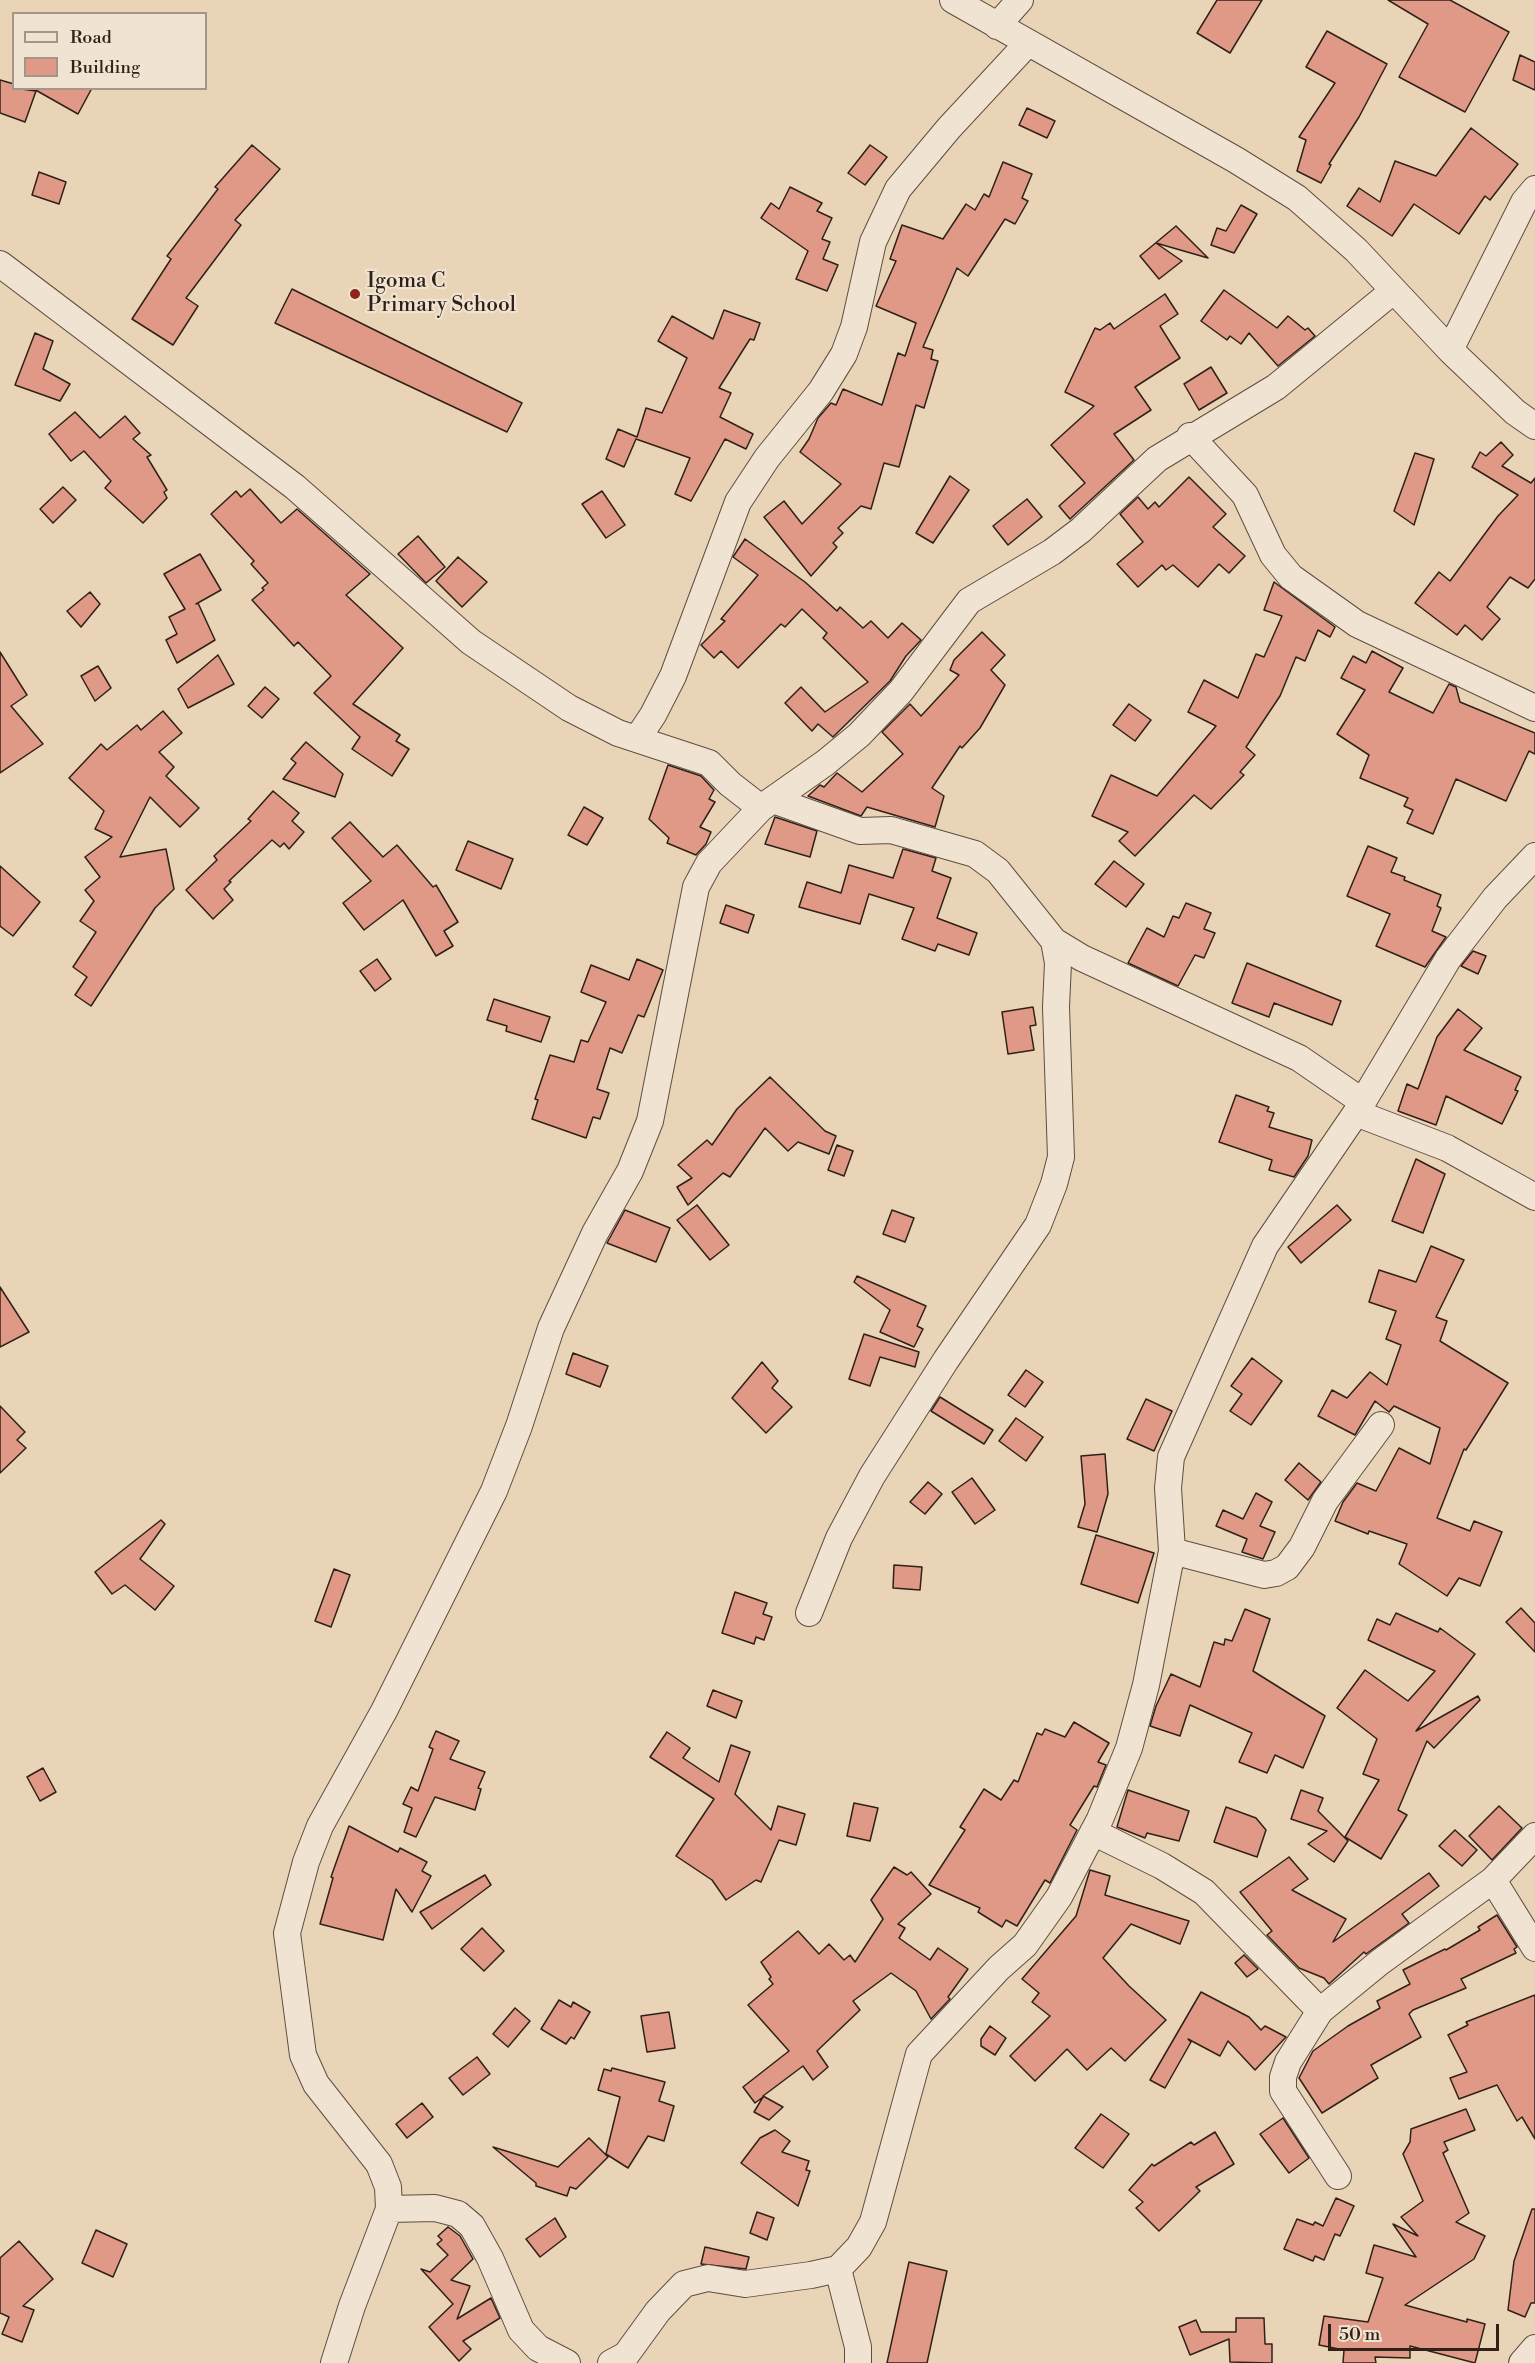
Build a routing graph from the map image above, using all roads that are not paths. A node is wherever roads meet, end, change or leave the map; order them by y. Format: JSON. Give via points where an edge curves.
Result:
{"nodes":[{"id":1,"x":953,"y":0,"type":"edge"},
{"id":2,"x":1020,"y":0,"type":"edge"},
{"id":3,"x":997,"y":26,"type":"junction"},
{"id":4,"x":1027,"y":44,"type":"junction"},
{"id":5,"x":1535,"y":189,"type":"edge"},
{"id":6,"x":0,"y":264,"type":"edge"},
{"id":7,"x":1394,"y":291,"type":"junction"},
{"id":8,"x":1450,"y":350,"type":"junction"},
{"id":9,"x":1535,"y":426,"type":"edge"},
{"id":10,"x":1190,"y":436,"type":"junction"},
{"id":11,"x":1535,"y":708,"type":"edge"},
{"id":12,"x":637,"y":739,"type":"junction"},
{"id":13,"x":767,"y":804,"type":"junction"},
{"id":14,"x":1535,"y":856,"type":"edge"},
{"id":15,"x":1054,"y":941,"type":"junction"},
{"id":16,"x":1359,"y":1108,"type":"junction"},
{"id":17,"x":1535,"y":1197,"type":"edge"},
{"id":18,"x":1381,"y":1425,"type":"dead end"},
{"id":19,"x":1172,"y":1551,"type":"junction"},
{"id":20,"x":809,"y":1613,"type":"dead end"},
{"id":21,"x":1093,"y":1832,"type":"junction"},
{"id":22,"x":1535,"y":1836,"type":"edge"},
{"id":23,"x":1493,"y":1880,"type":"junction"},
{"id":24,"x":1535,"y":1948,"type":"edge"},
{"id":25,"x":1320,"y":2011,"type":"junction"},
{"id":26,"x":1338,"y":2176,"type":"dead end"},
{"id":27,"x":390,"y":2209,"type":"junction"},
{"id":28,"x":838,"y":2269,"type":"junction"},
{"id":29,"x":1535,"y":2348,"type":"edge"},
{"id":30,"x":334,"y":2363,"type":"edge"},
{"id":31,"x":567,"y":2363,"type":"edge"},
{"id":32,"x":611,"y":2363,"type":"edge"},
{"id":33,"x":858,"y":2363,"type":"edge"},
{"id":34,"x":1522,"y":2363,"type":"edge"}],
"edges":[{"from":1,"to":3,"type":"street"},
{"from":2,"to":3,"type":"street"},
{"from":3,"to":4,"type":"street"},
{"from":4,"to":7,"type":"street","via":[[1297,198],[1356,250]]},
{"from":4,"to":12,"type":"street","via":[[898,189],[873,242],[844,354],[738,502],[673,676]]},
{"from":5,"to":8,"type":"street","via":[[1524,202]]},
{"from":6,"to":12,"type":"street","via":[[295,487],[471,642],[569,708]]},
{"from":7,"to":8,"type":"street"},
{"from":7,"to":10,"type":"street","via":[[1276,387],[1240,411]]},
{"from":8,"to":9,"type":"street"},
{"from":10,"to":11,"type":"street","via":[[1245,495],[1273,555],[1291,577],[1357,624]]},
{"from":10,"to":13,"type":"street","via":[[1157,459],[1052,552],[969,601],[901,691],[859,735]]},
{"from":12,"to":13,"type":"street","via":[[709,763],[730,784]]},
{"from":13,"to":15,"type":"street","via":[[860,831],[891,830],[975,854],[998,871]]},
{"from":13,"to":27,"type":"street","via":[[709,863],[696,887],[650,1121],[630,1171],[595,1233],[551,1328],[494,1491],[384,1711],[320,1826],[289,1923],[287,1933],[303,2055],[316,2084],[379,2164],[388,2187]]},
{"from":14,"to":16,"type":"street","via":[[1495,898],[1448,959]]},
{"from":15,"to":16,"type":"street","via":[[1082,958],[1299,1058]]},
{"from":15,"to":20,"type":"street","via":[[1058,963],[1061,1157],[1054,1184],[1038,1225],[872,1476],[840,1538]]},
{"from":16,"to":17,"type":"street","via":[[1447,1148]]},
{"from":16,"to":19,"type":"street","via":[[1265,1246],[1186,1419],[1171,1456],[1168,1488]]},
{"from":18,"to":19,"type":"street","via":[[1325,1501],[1302,1547],[1287,1567],[1264,1575]]},
{"from":19,"to":21,"type":"street","via":[[1146,1685],[1129,1748]]},
{"from":21,"to":25,"type":"street","via":[[1204,1892]]},
{"from":21,"to":28,"type":"street","via":[[1059,1897],[1025,1945],[919,2054],[873,2222],[859,2247]]},
{"from":22,"to":23,"type":"street"},
{"from":23,"to":24,"type":"street"},
{"from":23,"to":25,"type":"street"},
{"from":25,"to":26,"type":"street","via":[[1288,2062],[1283,2091]]},
{"from":27,"to":30,"type":"street"},
{"from":27,"to":31,"type":"street","via":[[435,2208],[458,2214],[472,2226],[521,2330],[538,2348]]},
{"from":28,"to":32,"type":"street","via":[[756,2283],[708,2278],[684,2284],[658,2311],[626,2355]]},
{"from":28,"to":33,"type":"street","via":[[858,2347]]},
{"from":29,"to":34,"type":"street"}]}
